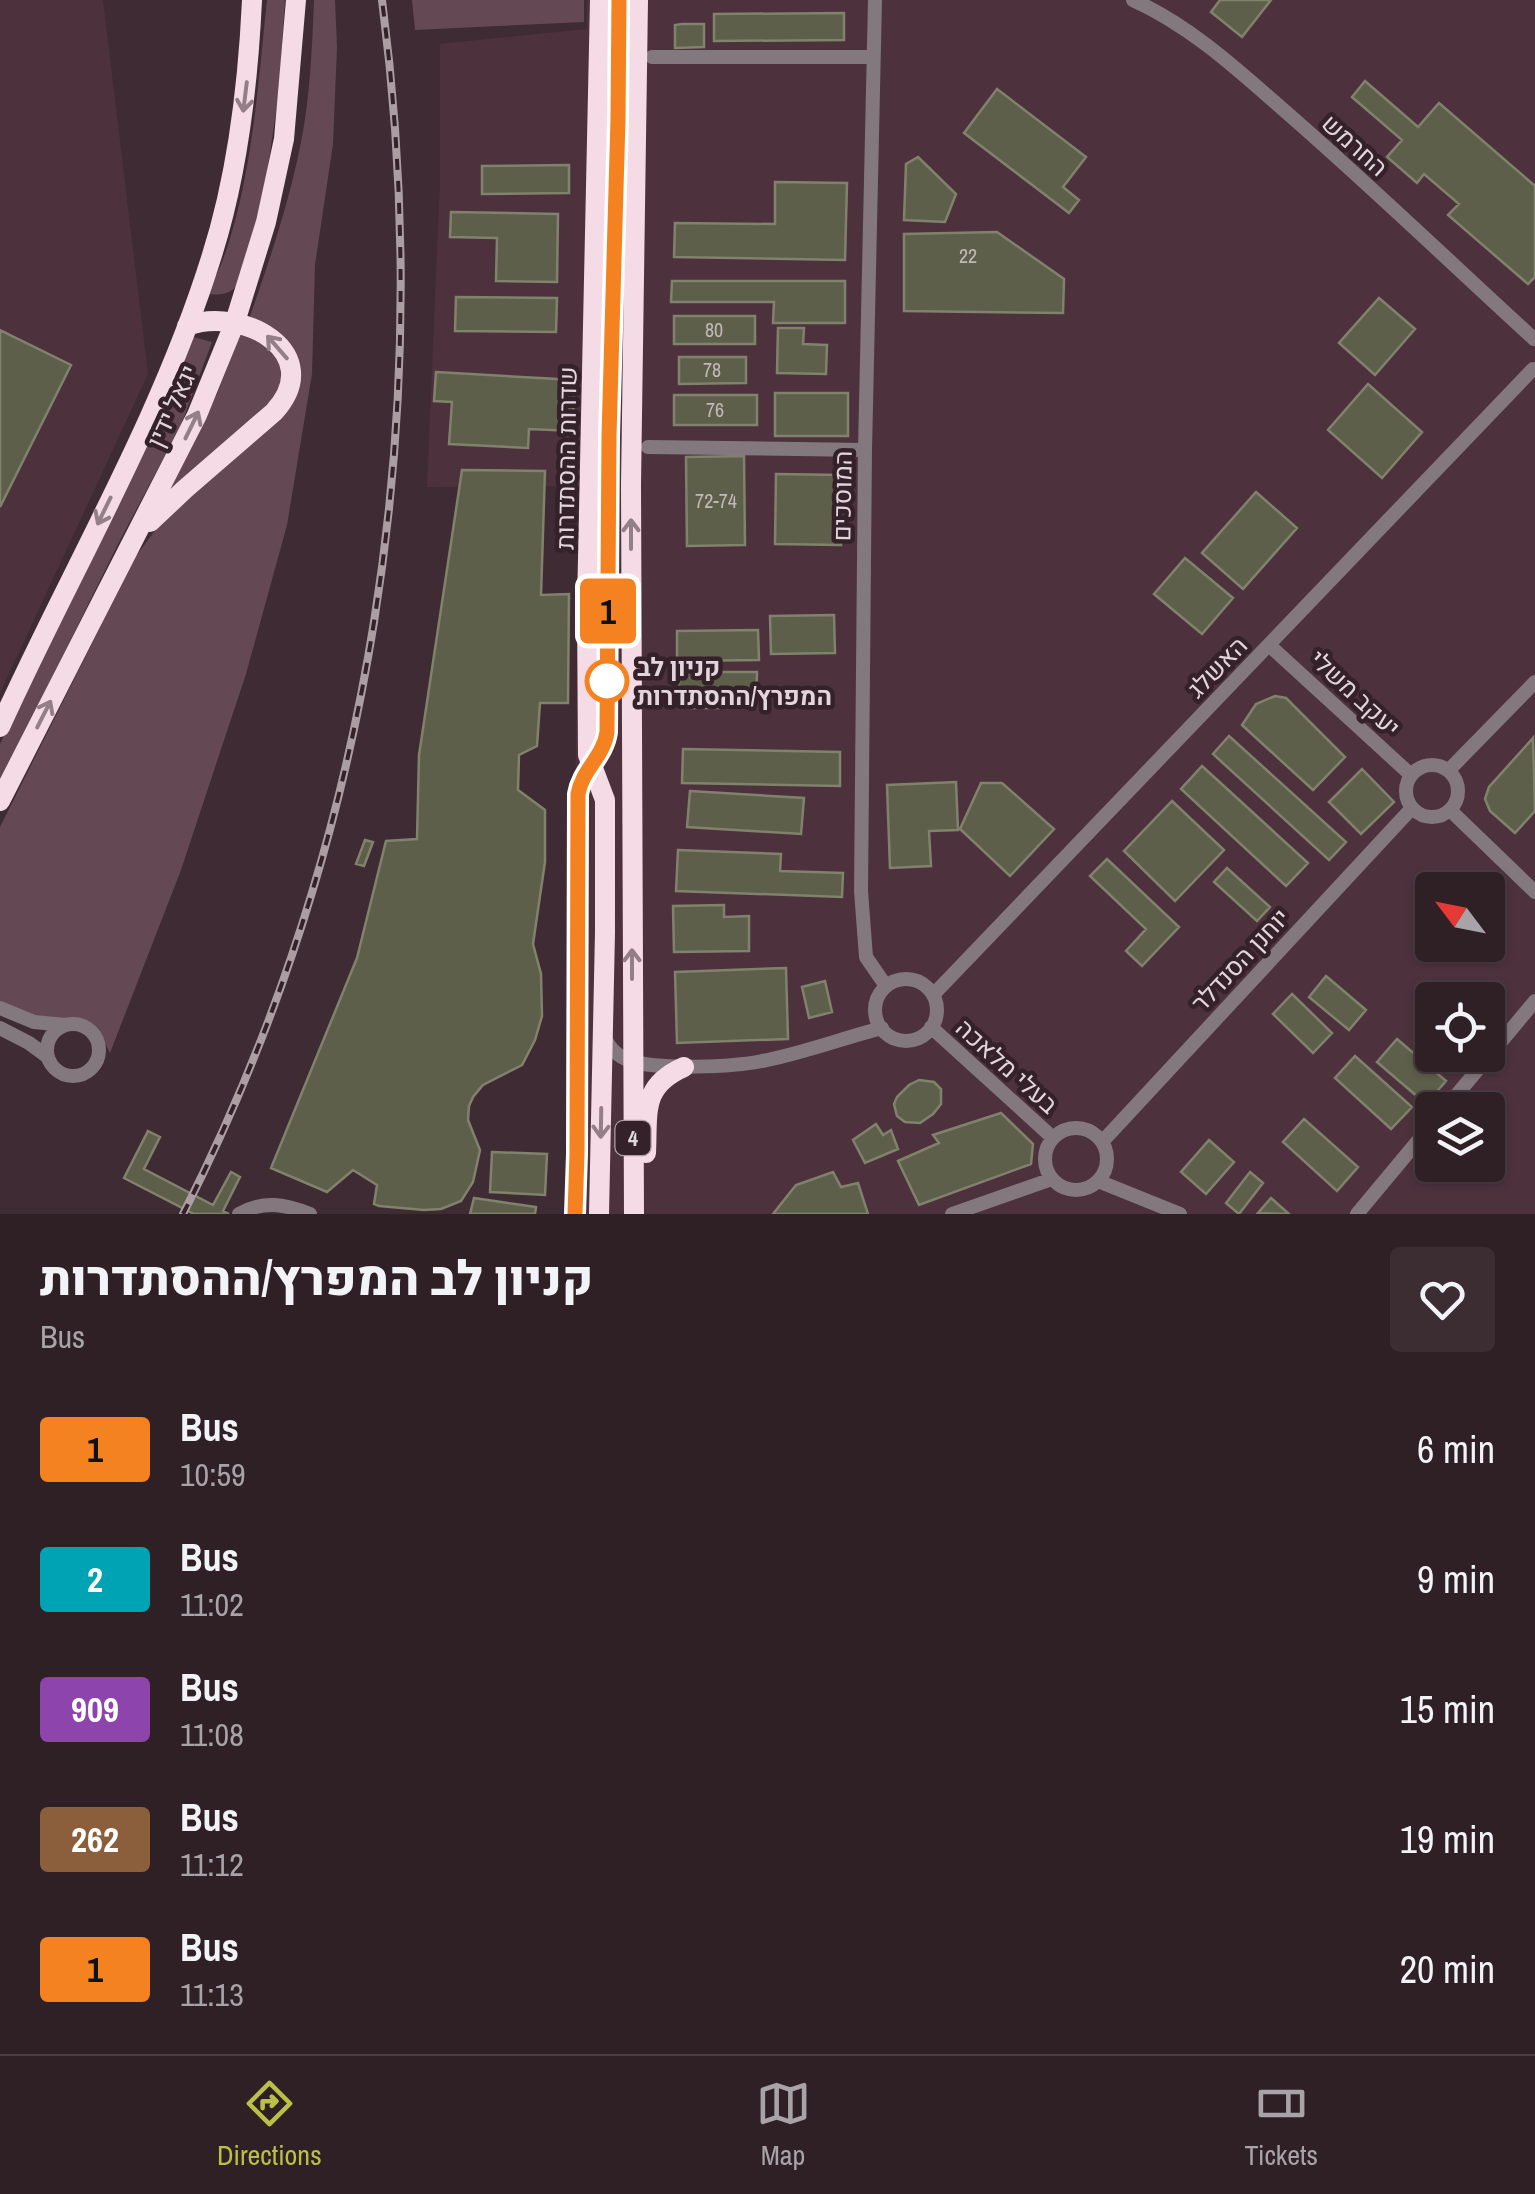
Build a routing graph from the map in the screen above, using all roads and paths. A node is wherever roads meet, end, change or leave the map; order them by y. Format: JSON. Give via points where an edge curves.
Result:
{"nodes":[{"id":1,"x":252,"y":0,"type":"edge"},
{"id":2,"x":296,"y":0,"type":"edge"},
{"id":3,"x":600,"y":0,"type":"edge"},
{"id":4,"x":638,"y":0,"type":"edge"},
{"id":5,"x":875,"y":0,"type":"edge"},
{"id":6,"x":1133,"y":0,"type":"edge"},
{"id":7,"x":652,"y":57,"type":"dead end"},
{"id":8,"x":872,"y":57,"type":"junction"},
{"id":9,"x":235,"y":322,"type":"junction"},
{"id":10,"x":187,"y":326,"type":"junction"},
{"id":11,"x":1532,"y":354,"type":"edge"},
{"id":12,"x":648,"y":447,"type":"dead end"},
{"id":13,"x":865,"y":450,"type":"junction"},
{"id":14,"x":130,"y":547,"type":"junction"},
{"id":15,"x":1269,"y":645,"type":"junction"},
{"id":16,"x":1535,"y":682,"type":"edge"},
{"id":17,"x":0,"y":727,"type":"edge"},
{"id":18,"x":1448,"y":770,"type":"junction"},
{"id":19,"x":1411,"y":775,"type":"junction"},
{"id":20,"x":0,"y":802,"type":"edge"},
{"id":21,"x":1412,"y":808,"type":"junction"},
{"id":22,"x":1450,"y":810,"type":"junction"},
{"id":23,"x":1535,"y":892,"type":"edge"},
{"id":24,"x":886,"y":986,"type":"junction"},
{"id":25,"x":934,"y":995,"type":"junction"},
{"id":26,"x":1535,"y":1001,"type":"edge"},
{"id":27,"x":0,"y":1008,"type":"edge"},
{"id":28,"x":67,"y":1024,"type":"junction"},
{"id":29,"x":932,"y":1027,"type":"junction"},
{"id":30,"x":0,"y":1028,"type":"edge"},
{"id":31,"x":882,"y":1028,"type":"junction"},
{"id":32,"x":603,"y":1032,"type":"junction"},
{"id":33,"x":48,"y":1057,"type":"junction"},
{"id":34,"x":632,"y":1062,"type":"junction"},
{"id":35,"x":684,"y":1067,"type":"junction"},
{"id":36,"x":1459,"y":1092,"type":"edge"},
{"id":37,"x":1053,"y":1138,"type":"junction"},
{"id":38,"x":1102,"y":1142,"type":"junction"},
{"id":39,"x":1415,"y":1144,"type":"edge"},
{"id":40,"x":1052,"y":1180,"type":"junction"},
{"id":41,"x":1098,"y":1181,"type":"junction"},
{"id":42,"x":240,"y":1214,"type":"edge"},
{"id":43,"x":310,"y":1214,"type":"edge"},
{"id":44,"x":599,"y":1214,"type":"edge"},
{"id":45,"x":635,"y":1214,"type":"edge"},
{"id":46,"x":952,"y":1214,"type":"edge"},
{"id":47,"x":1180,"y":1214,"type":"edge"},
{"id":48,"x":1357,"y":1214,"type":"edge"}],
"edges":[{"from":1,"to":10,"type":"highway","name":"יגאל ידין","one_way":true,"via":[[234,166]]},
{"from":2,"to":9,"type":"highway","name":"יגאל ידין","via":[[277,175]]},
{"from":3,"to":32,"type":"highway","name":"שדרות ההסתדרות","number":"4","via":[[587,625],[588,755],[605,800]]},
{"from":34,"to":4,"type":"highway","number":"4","one_way":true,"via":[[630,485]]},
{"from":5,"to":8,"type":"street","name":"המוסכים"},
{"from":6,"to":11,"type":"street","name":"החרמש","via":[[1217,52],[1308,131]]},
{"from":7,"to":8,"type":"street"},
{"from":8,"to":13,"type":"street","name":"המוסכים"},
{"from":9,"to":10,"type":"highway"},
{"from":14,"to":9,"type":"highway","name":"יגאל ידין","one_way":true},
{"from":14,"to":9,"type":"highway","one_way":true,"via":[[287,393],[290,370],[282,350],[259,330]]},
{"from":10,"to":17,"type":"highway","name":"יגאל ידין","one_way":true},
{"from":11,"to":15,"type":"street","name":"האשלג"},
{"from":12,"to":13,"type":"street"},
{"from":13,"to":24,"type":"street","name":"המוסכים","via":[[861,891],[866,958]]},
{"from":20,"to":14,"type":"highway","name":"יגאל ידין","one_way":true},
{"from":15,"to":19,"type":"street","name":"יעקב משלי"},
{"from":15,"to":25,"type":"street","name":"האשלג"},
{"from":16,"to":18,"type":"street"},
{"from":18,"to":19,"type":"street","via":[[1432,764]]},
{"from":18,"to":22,"type":"street","via":[[1458,793]]},
{"from":19,"to":21,"type":"street","via":[[1406,788]]},
{"from":21,"to":22,"type":"street","via":[[1430,817]]},
{"from":21,"to":38,"type":"street","name":"יוחנן הסנדלר"},
{"from":22,"to":23,"type":"street"},
{"from":24,"to":25,"type":"street","via":[[912,979]]},
{"from":24,"to":31,"type":"street","via":[[876,1011]]},
{"from":25,"to":29,"type":"street"},
{"from":26,"to":36,"type":"street"},
{"from":27,"to":28,"type":"street","via":[[34,1022]]},
{"from":28,"to":33,"type":"street","via":[[52,1035]]},
{"from":28,"to":33,"type":"street","via":[[94,1034],[100,1049],[95,1064],[82,1075],[66,1076]]},
{"from":29,"to":31,"type":"street","via":[[906,1040]]},
{"from":29,"to":37,"type":"street","name":"בעלי מלאכה"},
{"from":30,"to":33,"type":"street"},
{"from":31,"to":35,"type":"street","via":[[762,1062]]},
{"from":32,"to":34,"type":"street","via":[[612,1049]]},
{"from":32,"to":44,"type":"highway","name":"שדרות ההסתדרות","number":"4","one_way":true},
{"from":34,"to":35,"type":"street"},
{"from":34,"to":45,"type":"highway","number":"4"},
{"from":35,"to":45,"type":"highway","via":[[661,1080],[648,1100]]},
{"from":37,"to":38,"type":"street","via":[[1078,1128]]},
{"from":37,"to":40,"type":"street","via":[[1045,1154]]},
{"from":38,"to":41,"type":"street","via":[[1107,1162]]},
{"from":39,"to":48,"type":"street"},
{"from":40,"to":41,"type":"street","via":[[1080,1190]]},
{"from":40,"to":46,"type":"street"},
{"from":41,"to":47,"type":"street"},
{"from":42,"to":43,"type":"street","via":[[267,1204]]}]}
